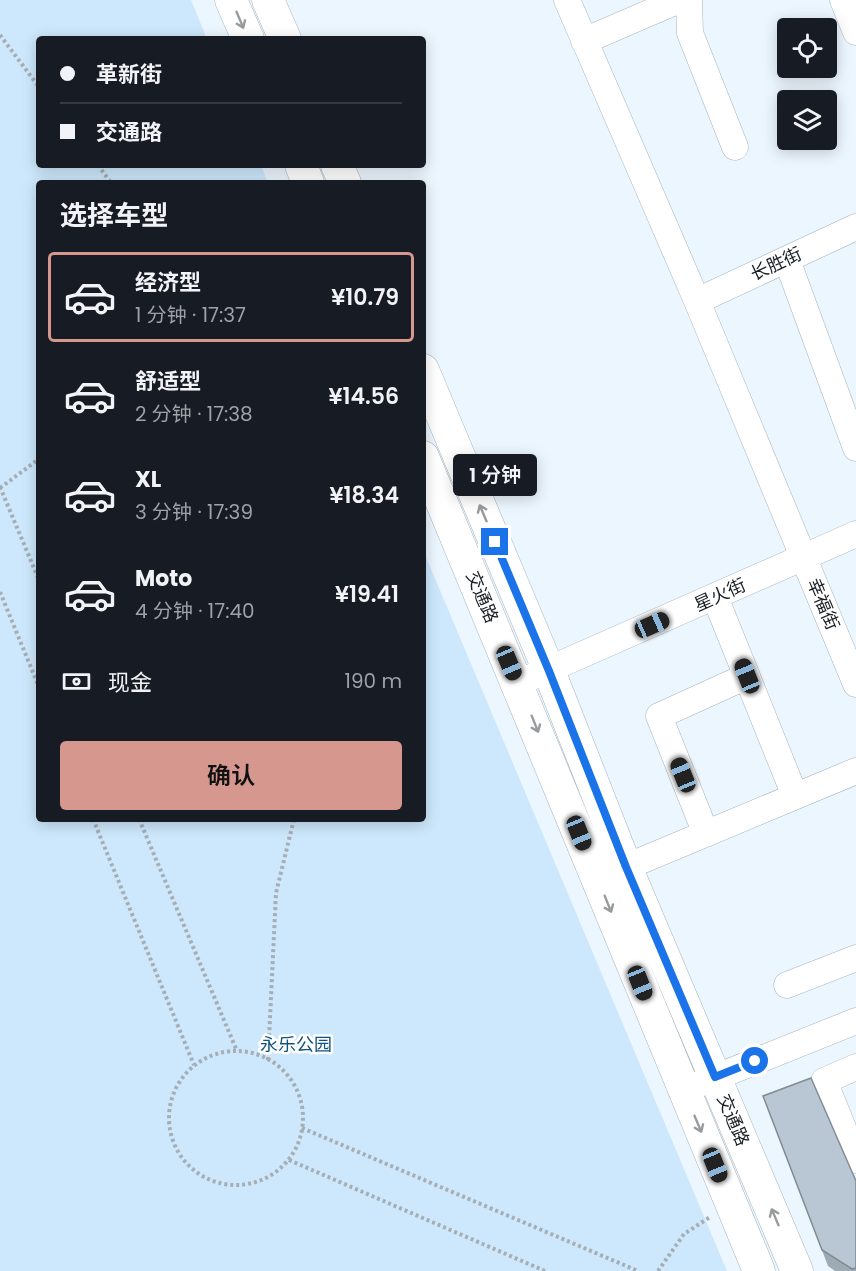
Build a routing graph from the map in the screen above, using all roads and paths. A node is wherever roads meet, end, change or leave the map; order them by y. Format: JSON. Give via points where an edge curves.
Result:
{"nodes":[{"id":1,"x":231,"y":0,"type":"edge"},
{"id":2,"x":268,"y":0,"type":"edge"},
{"id":3,"x":567,"y":0,"type":"edge"},
{"id":4,"x":679,"y":0,"type":"edge"},
{"id":5,"x":688,"y":0,"type":"edge"},
{"id":6,"x":843,"y":0,"type":"edge"},
{"id":7,"x":856,"y":32,"type":"edge"},
{"id":8,"x":0,"y":35,"type":"edge"},
{"id":9,"x":247,"y":36,"type":"edge"},
{"id":10,"x":284,"y":36,"type":"edge"},
{"id":11,"x":584,"y":41,"type":"junction"},
{"id":12,"x":36,"y":83,"type":"edge"},
{"id":13,"x":735,"y":147,"type":"dead end"},
{"id":14,"x":856,"y":227,"type":"edge"},
{"id":15,"x":787,"y":260,"type":"junction"},
{"id":16,"x":697,"y":301,"type":"junction"},
{"id":17,"x":426,"y":377,"type":"edge"},
{"id":18,"x":856,"y":448,"type":"edge"},
{"id":19,"x":36,"y":461,"type":"edge"},
{"id":20,"x":426,"y":464,"type":"edge"},
{"id":21,"x":0,"y":488,"type":"edge"},
{"id":22,"x":856,"y":534,"type":"edge"},
{"id":23,"x":804,"y":558,"type":"junction"},
{"id":24,"x":36,"y":573,"type":"edge"},
{"id":25,"x":0,"y":592,"type":"edge"},
{"id":26,"x":715,"y":597,"type":"junction"},
{"id":27,"x":549,"y":671,"type":"junction"},
{"id":28,"x":747,"y":676,"type":"junction"},
{"id":29,"x":36,"y":680,"type":"edge"},
{"id":30,"x":518,"y":683,"type":"junction"},
{"id":31,"x":856,"y":684,"type":"edge"},
{"id":32,"x":856,"y":771,"type":"edge"},
{"id":33,"x":795,"y":796,"type":"junction"},
{"id":34,"x":94,"y":822,"type":"edge"},
{"id":35,"x":140,"y":822,"type":"edge"},
{"id":36,"x":293,"y":822,"type":"edge"},
{"id":37,"x":706,"y":834,"type":"junction"},
{"id":38,"x":626,"y":867,"type":"junction"},
{"id":39,"x":856,"y":958,"type":"edge"},
{"id":40,"x":788,"y":985,"type":"dead end"},
{"id":41,"x":856,"y":1022,"type":"edge"},
{"id":42,"x":237,"y":1051,"type":"junction"},
{"id":43,"x":268,"y":1060,"type":"junction"},
{"id":44,"x":194,"y":1065,"type":"junction"},
{"id":45,"x":856,"y":1067,"type":"edge"},
{"id":46,"x":715,"y":1077,"type":"junction"},
{"id":47,"x":684,"y":1090,"type":"junction"},
{"id":48,"x":302,"y":1128,"type":"junction"},
{"id":49,"x":289,"y":1160,"type":"junction"},
{"id":50,"x":856,"y":1160,"type":"edge"},
{"id":51,"x":731,"y":1203,"type":"junction"},
{"id":52,"x":545,"y":1271,"type":"edge"},
{"id":53,"x":638,"y":1271,"type":"edge"},
{"id":54,"x":658,"y":1271,"type":"edge"},
{"id":55,"x":759,"y":1271,"type":"edge"},
{"id":56,"x":797,"y":1271,"type":"edge"}],
"edges":[{"from":1,"to":9,"type":"main road","one_way":true},
{"from":2,"to":10,"type":"main road"},
{"from":3,"to":11,"type":"street","name":"幸福街"},
{"from":4,"to":11,"type":"street"},
{"from":5,"to":13,"type":"street","via":[[690,33]]},
{"from":6,"to":7,"type":"street"},
{"from":8,"to":12,"type":"path"},
{"from":11,"to":16,"type":"street","name":"幸福街"},
{"from":14,"to":15,"type":"street","name":"长胜街"},
{"from":15,"to":16,"type":"street","name":"长胜街"},
{"from":15,"to":18,"type":"street"},
{"from":16,"to":23,"type":"street","name":"幸福街"},
{"from":27,"to":17,"type":"main road","name":"交通路","one_way":true},
{"from":19,"to":21,"type":"path"},
{"from":20,"to":30,"type":"main road","name":"交通路"},
{"from":21,"to":24,"type":"path"},
{"from":22,"to":23,"type":"street","name":"星火街"},
{"from":23,"to":26,"type":"street","name":"星火街"},
{"from":23,"to":31,"type":"street","name":"幸福街"},
{"from":25,"to":29,"type":"path"},
{"from":26,"to":27,"type":"street","name":"星火街"},
{"from":26,"to":28,"type":"street"},
{"from":27,"to":30,"type":"street","name":"星火街"},
{"from":27,"to":38,"type":"main road","name":"交通路"},
{"from":28,"to":33,"type":"street"},
{"from":28,"to":37,"type":"street","via":[[659,716]]},
{"from":30,"to":47,"type":"main road","name":"交通路","one_way":true},
{"from":32,"to":33,"type":"street"},
{"from":33,"to":37,"type":"street"},
{"from":34,"to":44,"type":"path"},
{"from":35,"to":42,"type":"path"},
{"from":36,"to":43,"type":"path","via":[[276,892]]},
{"from":37,"to":38,"type":"street"},
{"from":38,"to":46,"type":"main road","name":"交通路"},
{"from":39,"to":40,"type":"street"},
{"from":41,"to":46,"type":"street"},
{"from":42,"to":43,"type":"path"},
{"from":42,"to":44,"type":"path","via":[[214,1054]]},
{"from":43,"to":48,"type":"path","via":[[293,1084],[302,1106]]},
{"from":44,"to":49,"type":"path","via":[[179,1082],[170,1103],[169,1126],[175,1148],[188,1166],[207,1179],[228,1186],[251,1184],[272,1175]]},
{"from":45,"to":50,"type":"street","via":[[824,1081]]},
{"from":46,"to":47,"type":"street"},
{"from":56,"to":46,"type":"main road","name":"交通路","one_way":true},
{"from":47,"to":51,"type":"main road","name":"交通路","one_way":true},
{"from":48,"to":49,"type":"path"},
{"from":48,"to":53,"type":"path"},
{"from":49,"to":52,"type":"path"},
{"from":51,"to":54,"type":"path","via":[[684,1234]]},
{"from":51,"to":55,"type":"main road","name":"交通路"}]}
